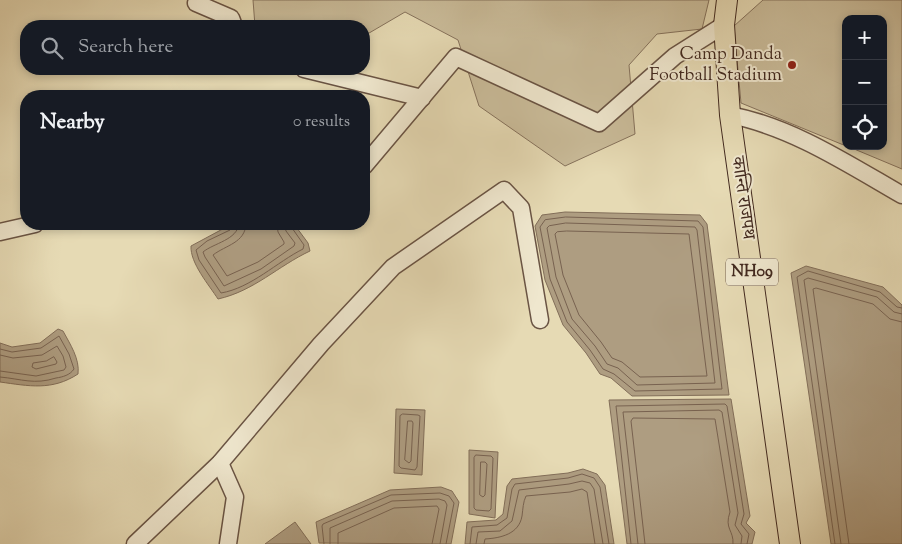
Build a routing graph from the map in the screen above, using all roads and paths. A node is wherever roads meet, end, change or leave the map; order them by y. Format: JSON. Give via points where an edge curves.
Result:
{"nodes":[{"id":1,"x":727,"y":0,"type":"edge"},
{"id":2,"x":196,"y":1,"type":"edge"},
{"id":3,"x":232,"y":20,"type":"edge"},
{"id":4,"x":724,"y":25,"type":"junction"},
{"id":5,"x":328,"y":75,"type":"edge"},
{"id":6,"x":422,"y":98,"type":"junction"},
{"id":7,"x":730,"y":115,"type":"junction"},
{"id":8,"x":370,"y":159,"type":"edge"},
{"id":9,"x":902,"y":195,"type":"edge"},
{"id":10,"x":20,"y":227,"type":"edge"},
{"id":11,"x":0,"y":232,"type":"edge"},
{"id":12,"x":540,"y":320,"type":"dead end"},
{"id":13,"x":220,"y":462,"type":"junction"},
{"id":14,"x":135,"y":544,"type":"edge"},
{"id":15,"x":228,"y":544,"type":"edge"},
{"id":16,"x":790,"y":544,"type":"edge"}],
"edges":[{"from":1,"to":4,"type":"main road","name":"कान्ति राजपथ","number":"NH09"},
{"from":2,"to":3,"type":"street"},
{"from":4,"to":6,"type":"street","via":[[675,56],[599,122],[456,56]]},
{"from":4,"to":7,"type":"main road","name":"कान्ति राजपथ","number":"NH09"},
{"from":5,"to":6,"type":"street"},
{"from":6,"to":8,"type":"street"},
{"from":7,"to":9,"type":"street","via":[[763,122],[824,151]]},
{"from":7,"to":16,"type":"main road","name":"कान्ति राजपथ","number":"NH09"},
{"from":10,"to":11,"type":"street"},
{"from":12,"to":13,"type":"street","via":[[521,208],[504,190],[393,267],[321,344]]},
{"from":13,"to":14,"type":"street"},
{"from":13,"to":15,"type":"street","via":[[235,497]]}]}
